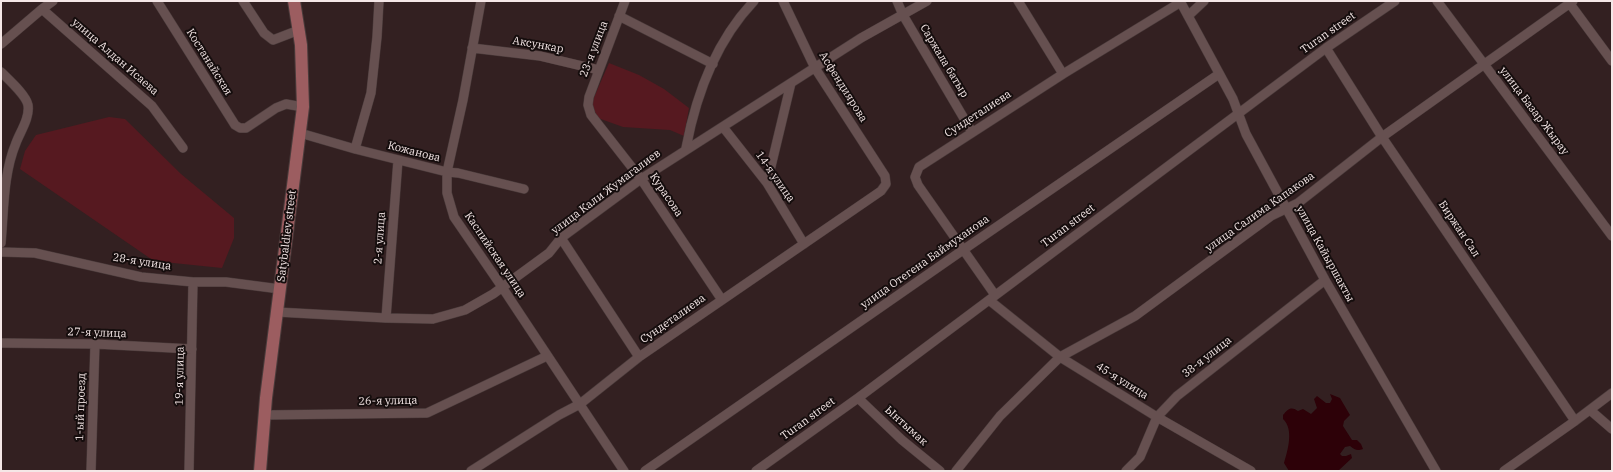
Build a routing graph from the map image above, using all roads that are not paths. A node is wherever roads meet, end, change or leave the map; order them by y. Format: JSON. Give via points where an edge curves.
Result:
{"nodes":[{"id":1,"x":53,"y":1,"type":"edge"},
{"id":2,"x":157,"y":1,"type":"edge"},
{"id":3,"x":243,"y":1,"type":"edge"},
{"id":4,"x":294,"y":1,"type":"edge"},
{"id":5,"x":379,"y":1,"type":"edge"},
{"id":6,"x":481,"y":1,"type":"edge"},
{"id":7,"x":625,"y":1,"type":"edge"},
{"id":8,"x":754,"y":1,"type":"edge"},
{"id":9,"x":783,"y":1,"type":"edge"},
{"id":10,"x":897,"y":1,"type":"edge"},
{"id":11,"x":927,"y":1,"type":"edge"},
{"id":12,"x":1018,"y":1,"type":"edge"},
{"id":13,"x":1204,"y":1,"type":"edge"},
{"id":14,"x":1395,"y":1,"type":"edge"},
{"id":15,"x":1437,"y":1,"type":"edge"},
{"id":16,"x":1180,"y":2,"type":"edge"},
{"id":17,"x":1572,"y":2,"type":"edge"},
{"id":18,"x":42,"y":9,"type":"junction"},
{"id":19,"x":903,"y":15,"type":"junction"},
{"id":20,"x":619,"y":16,"type":"junction"},
{"id":21,"x":1188,"y":16,"type":"junction"},
{"id":22,"x":299,"y":30,"type":"junction"},
{"id":23,"x":1,"y":44,"type":"edge"},
{"id":24,"x":472,"y":48,"type":"junction"},
{"id":25,"x":1326,"y":48,"type":"junction"},
{"id":26,"x":1612,"y":61,"type":"edge"},
{"id":27,"x":713,"y":64,"type":"junction"},
{"id":28,"x":1484,"y":64,"type":"junction"},
{"id":29,"x":814,"y":68,"type":"junction"},
{"id":30,"x":599,"y":70,"type":"junction"},
{"id":31,"x":1,"y":72,"type":"edge"},
{"id":32,"x":1063,"y":74,"type":"junction"},
{"id":33,"x":1219,"y":74,"type":"junction"},
{"id":34,"x":791,"y":83,"type":"junction"},
{"id":35,"x":588,"y":105,"type":"joint"},
{"id":36,"x":303,"y":107,"type":"junction"},
{"id":37,"x":1238,"y":115,"type":"junction"},
{"id":38,"x":723,"y":127,"type":"junction"},
{"id":39,"x":300,"y":132,"type":"junction"},
{"id":40,"x":972,"y":132,"type":"junction"},
{"id":41,"x":1382,"y":137,"type":"junction"},
{"id":42,"x":183,"y":148,"type":"dead end"},
{"id":43,"x":686,"y":148,"type":"junction"},
{"id":44,"x":355,"y":149,"type":"junction"},
{"id":45,"x":398,"y":160,"type":"junction"},
{"id":46,"x":447,"y":172,"type":"junction"},
{"id":47,"x":4,"y":176,"type":"edge"},
{"id":48,"x":641,"y":179,"type":"junction"},
{"id":49,"x":767,"y":183,"type":"junction"},
{"id":50,"x":886,"y":184,"type":"joint"},
{"id":51,"x":524,"y":189,"type":"dead end"},
{"id":52,"x":1286,"y":208,"type":"junction"},
{"id":53,"x":1612,"y":236,"type":"edge"},
{"id":54,"x":561,"y":238,"type":"junction"},
{"id":55,"x":1,"y":243,"type":"edge"},
{"id":56,"x":804,"y":244,"type":"junction"},
{"id":57,"x":963,"y":250,"type":"junction"},
{"id":58,"x":1,"y":252,"type":"edge"},
{"id":59,"x":1325,"y":280,"type":"junction"},
{"id":60,"x":193,"y":282,"type":"junction"},
{"id":61,"x":502,"y":287,"type":"junction"},
{"id":62,"x":280,"y":289,"type":"junction"},
{"id":63,"x":992,"y":297,"type":"junction"},
{"id":64,"x":722,"y":300,"type":"junction"},
{"id":65,"x":277,"y":312,"type":"junction"},
{"id":66,"x":386,"y":318,"type":"junction"},
{"id":67,"x":1,"y":343,"type":"edge"},
{"id":68,"x":95,"y":344,"type":"junction"},
{"id":69,"x":192,"y":349,"type":"junction"},
{"id":70,"x":547,"y":356,"type":"junction"},
{"id":71,"x":639,"y":357,"type":"junction"},
{"id":72,"x":1060,"y":357,"type":"junction"},
{"id":73,"x":1612,"y":393,"type":"edge"},
{"id":74,"x":858,"y":398,"type":"junction"},
{"id":75,"x":580,"y":404,"type":"junction"},
{"id":76,"x":1590,"y":410,"type":"junction"},
{"id":77,"x":265,"y":415,"type":"junction"},
{"id":78,"x":1157,"y":417,"type":"junction"},
{"id":79,"x":1575,"y":421,"type":"junction"},
{"id":80,"x":1612,"y":429,"type":"edge"},
{"id":81,"x":91,"y":471,"type":"edge"},
{"id":82,"x":189,"y":471,"type":"edge"},
{"id":83,"x":260,"y":471,"type":"edge"},
{"id":84,"x":471,"y":471,"type":"edge"},
{"id":85,"x":624,"y":471,"type":"edge"},
{"id":86,"x":645,"y":471,"type":"edge"},
{"id":87,"x":756,"y":471,"type":"edge"},
{"id":88,"x":940,"y":471,"type":"edge"},
{"id":89,"x":956,"y":471,"type":"edge"},
{"id":90,"x":1126,"y":471,"type":"edge"},
{"id":91,"x":1251,"y":471,"type":"edge"},
{"id":92,"x":1436,"y":471,"type":"edge"},
{"id":93,"x":1504,"y":471,"type":"edge"}],
"edges":[{"from":1,"to":18,"type":"street"},
{"from":2,"to":36,"type":"street","name":"Костанайская","via":[[235,125],[246,128],[286,104]]},
{"from":3,"to":22,"type":"street","via":[[264,33],[274,40]]},
{"from":4,"to":22,"type":"main road","name":"Satybaldiev street"},
{"from":5,"to":44,"type":"street","via":[[371,94]]},
{"from":6,"to":24,"type":"street","name":"Каспийская улица"},
{"from":7,"to":20,"type":"street","name":"23-я улица"},
{"from":8,"to":27,"type":"street","via":[[742,13],[722,44]]},
{"from":9,"to":29,"type":"street","name":"Асфендиярова"},
{"from":10,"to":19,"type":"street","name":"Саржала батыр"},
{"from":11,"to":19,"type":"street","name":"улица Кали Жумагалиев"},
{"from":12,"to":32,"type":"street"},
{"from":13,"to":21,"type":"street"},
{"from":14,"to":25,"type":"street","name":"Turan street"},
{"from":15,"to":28,"type":"street","name":"улица Базар Жырау"},
{"from":16,"to":21,"type":"street","name":"улица Кайыршакты"},
{"from":16,"to":32,"type":"street","name":"Сундеталиева"},
{"from":17,"to":26,"type":"street"},
{"from":17,"to":28,"type":"street","name":"улица Салима Капакова"},
{"from":18,"to":23,"type":"street"},
{"from":18,"to":42,"type":"street","name":"улица Алдан Исаева","via":[[152,106]]},
{"from":19,"to":29,"type":"street","name":"улица Кали Жумагалиев"},
{"from":19,"to":40,"type":"street","name":"Саржала батыр"},
{"from":20,"to":27,"type":"street"},
{"from":20,"to":30,"type":"street","name":"23-я улица"},
{"from":21,"to":33,"type":"street","name":"улица Кайыршакты"},
{"from":22,"to":36,"type":"main road","name":"Satybaldiev street"},
{"from":24,"to":30,"type":"street","name":"Аксункар","via":[[540,56]]},
{"from":24,"to":46,"type":"street","name":"Каспийская улица"},
{"from":25,"to":37,"type":"street","name":"Turan street"},
{"from":25,"to":41,"type":"street","name":"Биржан Сал"},
{"from":27,"to":43,"type":"street","via":[[698,97]]},
{"from":28,"to":41,"type":"street","name":"улица Салима Капакова"},
{"from":28,"to":53,"type":"street","name":"улица Базар Жырау"},
{"from":29,"to":34,"type":"street","name":"улица Кали Жумагалиев"},
{"from":29,"to":50,"type":"street","name":"Асфендиярова","via":[[885,176]]},
{"from":30,"to":35,"type":"street","name":"23-я улица"},
{"from":31,"to":47,"type":"street","via":[[28,105],[27,116]]},
{"from":32,"to":40,"type":"street","name":"Сундеталиева"},
{"from":33,"to":37,"type":"street","name":"улица Кайыршакты","via":[[1233,99]]},
{"from":33,"to":57,"type":"street","name":"улица Отегена Баймуханова"},
{"from":34,"to":38,"type":"street","name":"улица Кали Жумагалиев"},
{"from":34,"to":49,"type":"street"},
{"from":35,"to":48,"type":"street","name":"Курасова","via":[[591,115]]},
{"from":36,"to":39,"type":"main road","name":"Satybaldiev street"},
{"from":37,"to":52,"type":"street","name":"улица Кайыршакты"},
{"from":37,"to":63,"type":"street","name":"Turan street"},
{"from":38,"to":43,"type":"street","name":"улица Кали Жумагалиев"},
{"from":38,"to":49,"type":"street","name":"14-я улица"},
{"from":39,"to":44,"type":"street","name":"Кожанова"},
{"from":39,"to":62,"type":"main road","name":"Satybaldiev street"},
{"from":40,"to":57,"type":"street","name":"Сундеталиева","via":[[919,167],[915,177]]},
{"from":41,"to":52,"type":"street","name":"улица Салима Капакова","via":[[1298,203]]},
{"from":41,"to":79,"type":"street","name":"Биржан Сал"},
{"from":43,"to":48,"type":"street","name":"улица Кали Жумагалиев"},
{"from":44,"to":45,"type":"street","name":"Кожанова"},
{"from":45,"to":46,"type":"street","name":"Кожанова"},
{"from":45,"to":66,"type":"street","name":"2-я улица"},
{"from":46,"to":51,"type":"street","name":"Кожанова"},
{"from":46,"to":61,"type":"street","name":"Каспийская улица","via":[[447,192],[454,217]]},
{"from":47,"to":55,"type":"street"},
{"from":48,"to":54,"type":"street","name":"улица Кали Жумагалиев"},
{"from":48,"to":64,"type":"street","name":"Курасова"},
{"from":49,"to":56,"type":"street","name":"14-я улица"},
{"from":50,"to":56,"type":"street","name":"Сундеталиева","via":[[881,191]]},
{"from":52,"to":59,"type":"street","name":"улица Кайыршакты"},
{"from":52,"to":72,"type":"street","name":"улица Салима Капакова","via":[[1271,216],[1135,316]]},
{"from":54,"to":61,"type":"street","name":"улица Кали Жумагалиев","via":[[549,253]]},
{"from":54,"to":71,"type":"street"},
{"from":56,"to":64,"type":"street","name":"Сундеталиева"},
{"from":57,"to":63,"type":"street","name":"Сундеталиева"},
{"from":57,"to":86,"type":"street","name":"улица Отегена Баймуханова"},
{"from":58,"to":60,"type":"street","name":"28-я улица","via":[[34,253],[141,277]]},
{"from":59,"to":78,"type":"street","name":"38-я улица","via":[[1177,396]]},
{"from":59,"to":92,"type":"street","name":"улица Кайыршакты"},
{"from":60,"to":62,"type":"street","name":"28-я улица","via":[[226,282]]},
{"from":60,"to":69,"type":"street","name":"19-я улица"},
{"from":61,"to":66,"type":"street","name":"улица Кали Жумагалиев","via":[[465,310],[433,319]]},
{"from":61,"to":70,"type":"street","name":"Каспийская улица"},
{"from":62,"to":65,"type":"main road","name":"Satybaldiev street"},
{"from":63,"to":72,"type":"street","name":"45-я улица"},
{"from":63,"to":74,"type":"street","name":"Turan street"},
{"from":64,"to":71,"type":"street","name":"Сундеталиева"},
{"from":65,"to":66,"type":"street","name":"улица Кали Жумагалиев"},
{"from":65,"to":77,"type":"main road","name":"Satybaldiev street"},
{"from":67,"to":68,"type":"street","name":"27-я улица"},
{"from":68,"to":69,"type":"street","name":"27-я улица"},
{"from":68,"to":81,"type":"street","name":"1-ый проезд"},
{"from":69,"to":82,"type":"street","name":"19-я улица"},
{"from":70,"to":75,"type":"street","name":"Каспийская улица"},
{"from":70,"to":77,"type":"street","name":"26-я улица","via":[[427,413]]},
{"from":71,"to":75,"type":"street","name":"Сундеталиева"},
{"from":72,"to":78,"type":"street","name":"45-я улица"},
{"from":72,"to":89,"type":"street","name":"улица Салима Капакова","via":[[1000,416]]},
{"from":73,"to":76,"type":"street"},
{"from":74,"to":87,"type":"street","name":"Turan street"},
{"from":74,"to":88,"type":"street","name":"Ынтымак","via":[[902,440]]},
{"from":75,"to":84,"type":"street","name":"Сундеталиева"},
{"from":75,"to":85,"type":"street","name":"Каспийская улица"},
{"from":76,"to":79,"type":"street"},
{"from":76,"to":80,"type":"street"},
{"from":77,"to":83,"type":"main road","name":"Satybaldiev street"},
{"from":78,"to":90,"type":"street","name":"38-я улица","via":[[1140,457]]},
{"from":78,"to":91,"type":"street","name":"45-я улица"},
{"from":79,"to":93,"type":"street"}]}
